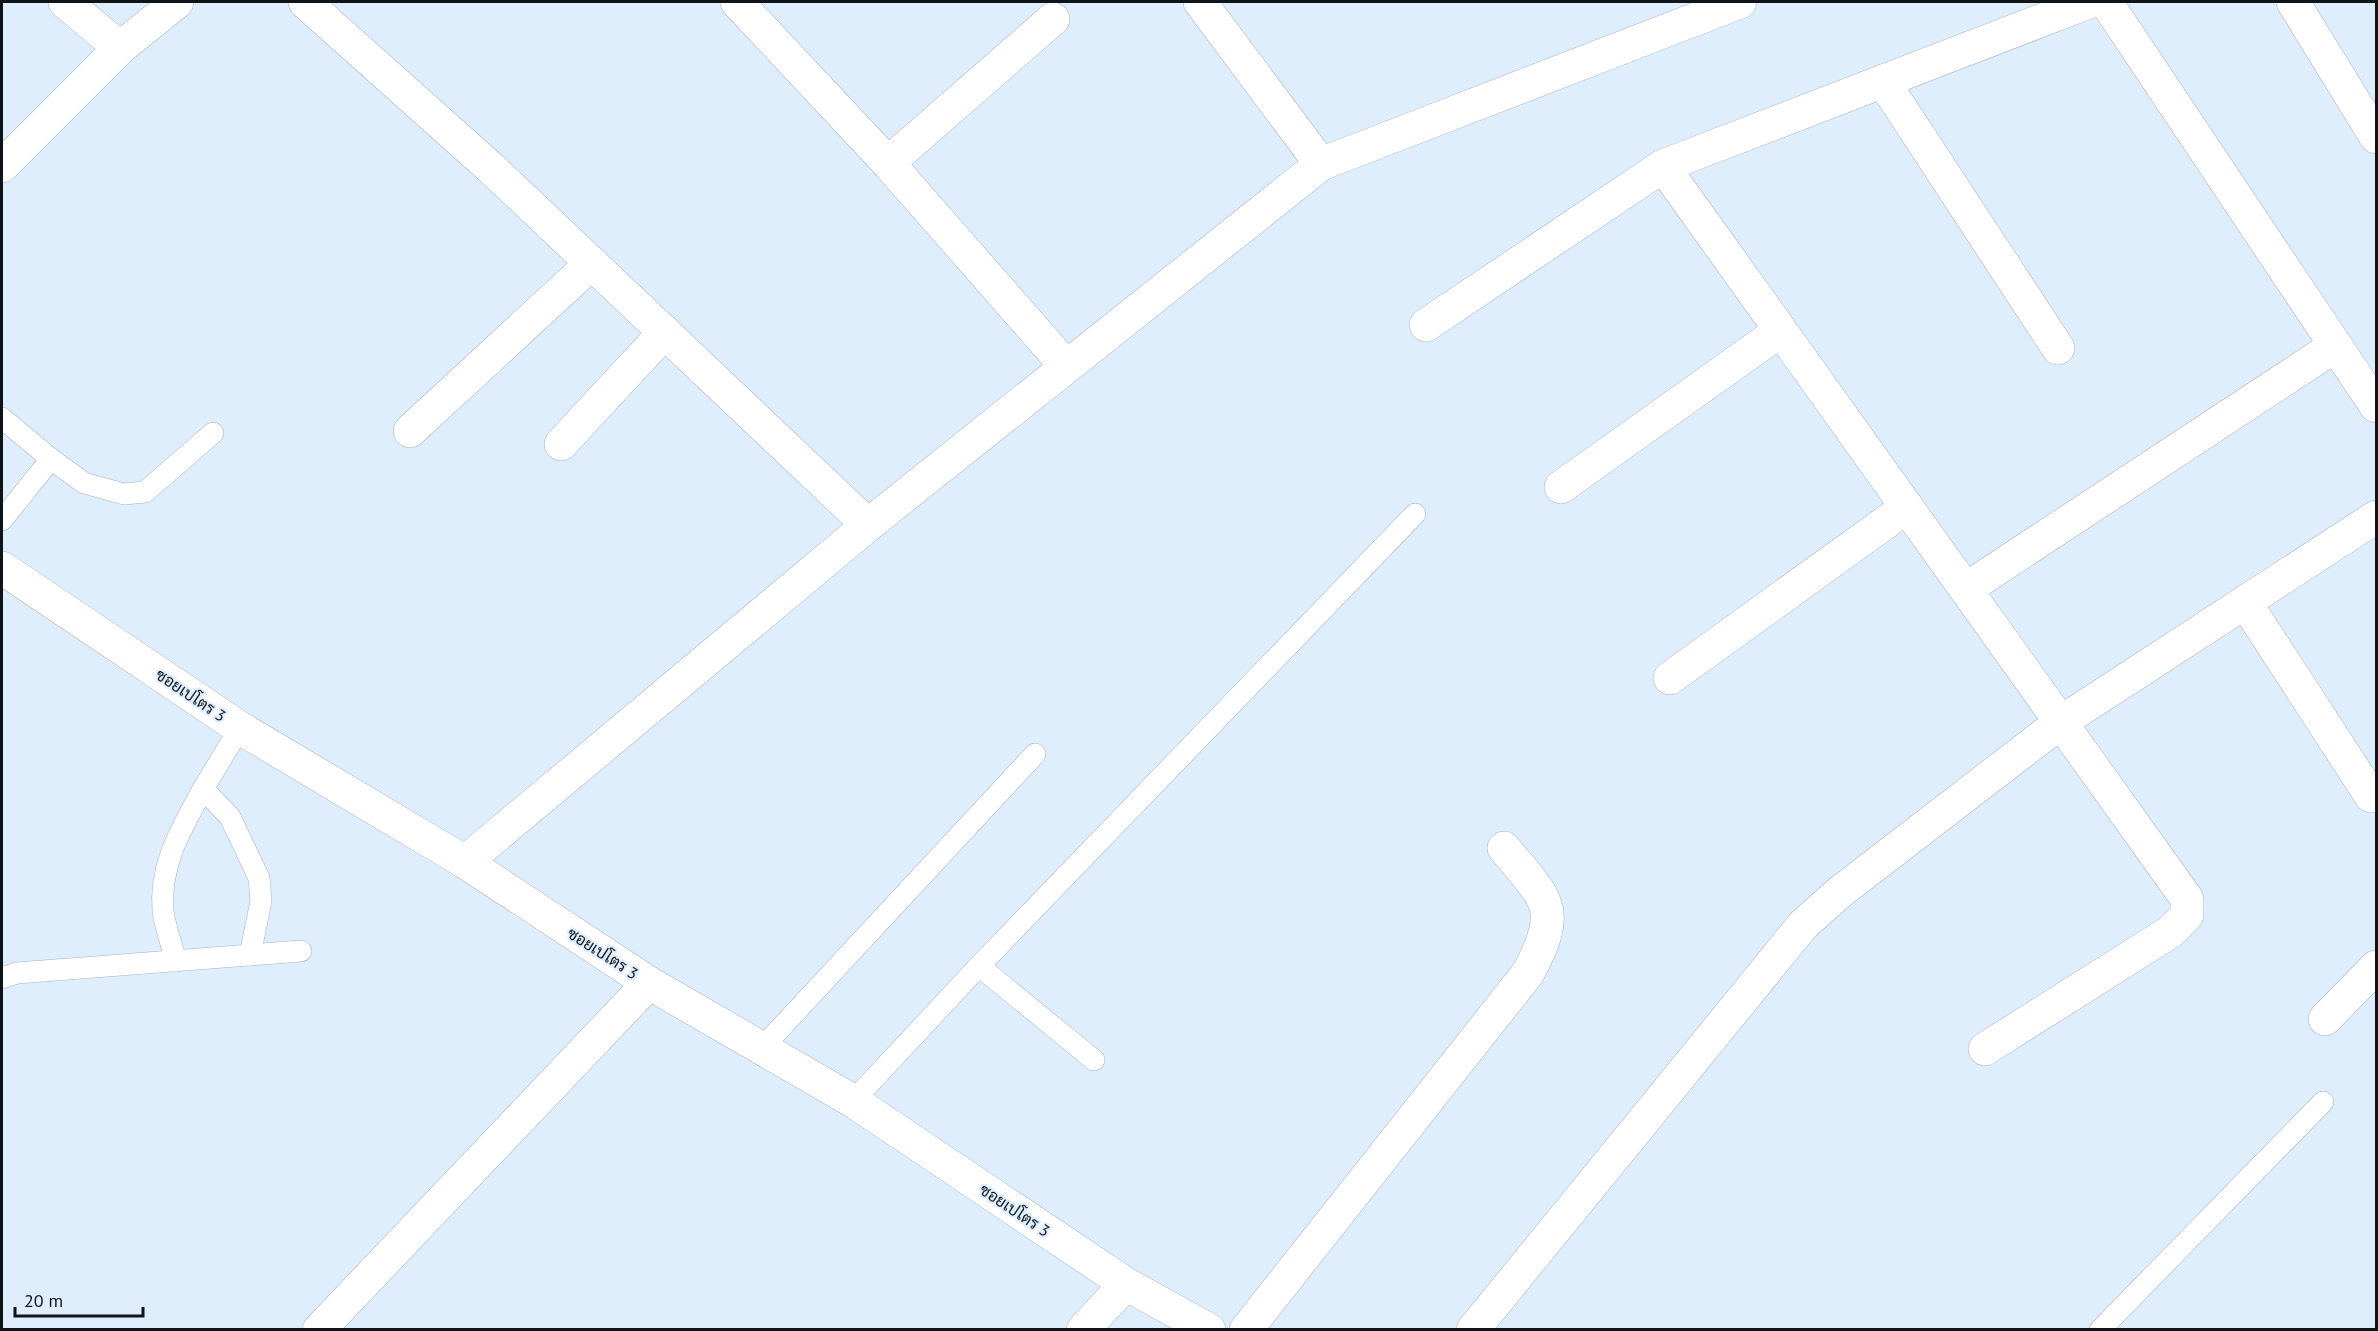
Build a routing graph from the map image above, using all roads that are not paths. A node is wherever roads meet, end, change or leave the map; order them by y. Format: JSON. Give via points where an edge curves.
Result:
{"nodes":[{"id":1,"x":65,"y":2,"type":"edge"},
{"id":2,"x":177,"y":2,"type":"edge"},
{"id":3,"x":305,"y":2,"type":"edge"},
{"id":4,"x":737,"y":2,"type":"edge"},
{"id":5,"x":1200,"y":2,"type":"edge"},
{"id":6,"x":1740,"y":2,"type":"edge"},
{"id":7,"x":2089,"y":2,"type":"edge"},
{"id":8,"x":2106,"y":2,"type":"edge"},
{"id":9,"x":2293,"y":2,"type":"edge"},
{"id":10,"x":1053,"y":19,"type":"dead end"},
{"id":11,"x":120,"y":48,"type":"junction"},
{"id":12,"x":1883,"y":81,"type":"junction"},
{"id":13,"x":2376,"y":137,"type":"edge"},
{"id":14,"x":888,"y":163,"type":"junction"},
{"id":15,"x":1321,"y":165,"type":"junction"},
{"id":16,"x":2,"y":166,"type":"edge"},
{"id":17,"x":1663,"y":166,"type":"junction"},
{"id":18,"x":592,"y":263,"type":"junction"},
{"id":19,"x":1426,"y":325,"type":"dead end"},
{"id":20,"x":1780,"y":331,"type":"junction"},
{"id":21,"x":665,"y":332,"type":"junction"},
{"id":22,"x":2335,"y":346,"type":"junction"},
{"id":23,"x":2058,"y":348,"type":"dead end"},
{"id":24,"x":1066,"y":366,"type":"junction"},
{"id":25,"x":2376,"y":406,"type":"edge"},
{"id":26,"x":2,"y":418,"type":"edge"},
{"id":27,"x":410,"y":431,"type":"dead end"},
{"id":28,"x":213,"y":433,"type":"dead end"},
{"id":29,"x":561,"y":444,"type":"dead end"},
{"id":30,"x":51,"y":459,"type":"junction"},
{"id":31,"x":1561,"y":487,"type":"dead end"},
{"id":32,"x":1907,"y":507,"type":"junction"},
{"id":33,"x":1415,"y":513,"type":"dead end"},
{"id":34,"x":2376,"y":516,"type":"edge"},
{"id":35,"x":2,"y":520,"type":"edge"},
{"id":36,"x":868,"y":525,"type":"junction"},
{"id":37,"x":2,"y":568,"type":"edge"},
{"id":38,"x":1966,"y":589,"type":"junction"},
{"id":39,"x":2245,"y":602,"type":"junction"},
{"id":40,"x":1670,"y":678,"type":"dead end"},
{"id":41,"x":2061,"y":722,"type":"junction"},
{"id":42,"x":240,"y":728,"type":"junction"},
{"id":43,"x":1035,"y":754,"type":"dead end"},
{"id":44,"x":203,"y":789,"type":"junction"},
{"id":45,"x":2371,"y":795,"type":"dead end"},
{"id":46,"x":1503,"y":848,"type":"dead end"},
{"id":47,"x":465,"y":862,"type":"junction"},
{"id":48,"x":301,"y":951,"type":"dead end"},
{"id":49,"x":250,"y":955,"type":"junction"},
{"id":50,"x":176,"y":961,"type":"junction"},
{"id":51,"x":979,"y":966,"type":"junction"},
{"id":52,"x":2376,"y":967,"type":"edge"},
{"id":53,"x":2,"y":978,"type":"edge"},
{"id":54,"x":649,"y":983,"type":"junction"},
{"id":55,"x":2325,"y":1019,"type":"dead end"},
{"id":56,"x":762,"y":1048,"type":"junction"},
{"id":57,"x":1985,"y":1049,"type":"dead end"},
{"id":58,"x":1094,"y":1060,"type":"dead end"},
{"id":59,"x":853,"y":1101,"type":"junction"},
{"id":60,"x":2323,"y":1102,"type":"dead end"},
{"id":61,"x":1126,"y":1284,"type":"junction"},
{"id":62,"x":319,"y":1329,"type":"edge"},
{"id":63,"x":1083,"y":1329,"type":"edge"},
{"id":64,"x":1209,"y":1329,"type":"edge"},
{"id":65,"x":1246,"y":1329,"type":"edge"},
{"id":66,"x":1473,"y":1329,"type":"edge"},
{"id":67,"x":2100,"y":1329,"type":"edge"}],
"edges":[{"from":1,"to":11,"type":"street"},
{"from":2,"to":11,"type":"street"},
{"from":3,"to":18,"type":"street"},
{"from":4,"to":14,"type":"street"},
{"from":5,"to":15,"type":"street"},
{"from":6,"to":15,"type":"street"},
{"from":7,"to":12,"type":"street"},
{"from":8,"to":22,"type":"street"},
{"from":9,"to":13,"type":"street"},
{"from":10,"to":14,"type":"street"},
{"from":11,"to":16,"type":"street"},
{"from":12,"to":17,"type":"street"},
{"from":12,"to":23,"type":"street"},
{"from":14,"to":24,"type":"street"},
{"from":15,"to":24,"type":"street"},
{"from":17,"to":19,"type":"street"},
{"from":17,"to":20,"type":"street"},
{"from":18,"to":21,"type":"street"},
{"from":18,"to":27,"type":"street"},
{"from":20,"to":31,"type":"street"},
{"from":20,"to":32,"type":"street"},
{"from":21,"to":29,"type":"street"},
{"from":21,"to":36,"type":"street"},
{"from":22,"to":25,"type":"street"},
{"from":22,"to":38,"type":"street"},
{"from":24,"to":36,"type":"street"},
{"from":26,"to":30,"type":"lane"},
{"from":28,"to":30,"type":"lane","via":[[145,492],[124,494],[84,483]]},
{"from":30,"to":35,"type":"lane"},
{"from":32,"to":38,"type":"street"},
{"from":32,"to":40,"type":"street"},
{"from":33,"to":51,"type":"lane"},
{"from":34,"to":39,"type":"street"},
{"from":36,"to":47,"type":"street"},
{"from":37,"to":42,"type":"street","name":"ซอยเปโตร 3"},
{"from":38,"to":41,"type":"street"},
{"from":39,"to":41,"type":"street"},
{"from":39,"to":45,"type":"street"},
{"from":41,"to":57,"type":"street","via":[[2187,899],[2187,915],[2170,932]]},
{"from":41,"to":66,"type":"street","via":[[1840,892],[1803,925]]},
{"from":42,"to":44,"type":"lane"},
{"from":42,"to":47,"type":"street","name":"ซอยเปโตร 3"},
{"from":43,"to":56,"type":"lane"},
{"from":44,"to":49,"type":"lane","via":[[230,817],[259,878],[261,902]]},
{"from":44,"to":50,"type":"lane","via":[[173,845],[163,877],[164,912]]},
{"from":46,"to":65,"type":"street","via":[[1544,897],[1549,916],[1541,949],[1528,973]]},
{"from":47,"to":54,"type":"street","name":"ซอยเปโตร 3"},
{"from":48,"to":49,"type":"lane"},
{"from":49,"to":50,"type":"lane"},
{"from":50,"to":53,"type":"lane","via":[[28,972]]},
{"from":51,"to":58,"type":"lane"},
{"from":51,"to":59,"type":"lane"},
{"from":52,"to":55,"type":"street"},
{"from":54,"to":56,"type":"street","name":"ซอยเปโตร 3"},
{"from":54,"to":62,"type":"street"},
{"from":56,"to":59,"type":"street","name":"ซอยเปโตร 3"},
{"from":59,"to":61,"type":"street","name":"ซอยเปโตร 3"},
{"from":60,"to":67,"type":"lane"},
{"from":61,"to":63,"type":"street"},
{"from":61,"to":64,"type":"street","name":"ซอยเปโตร 3"}]}
